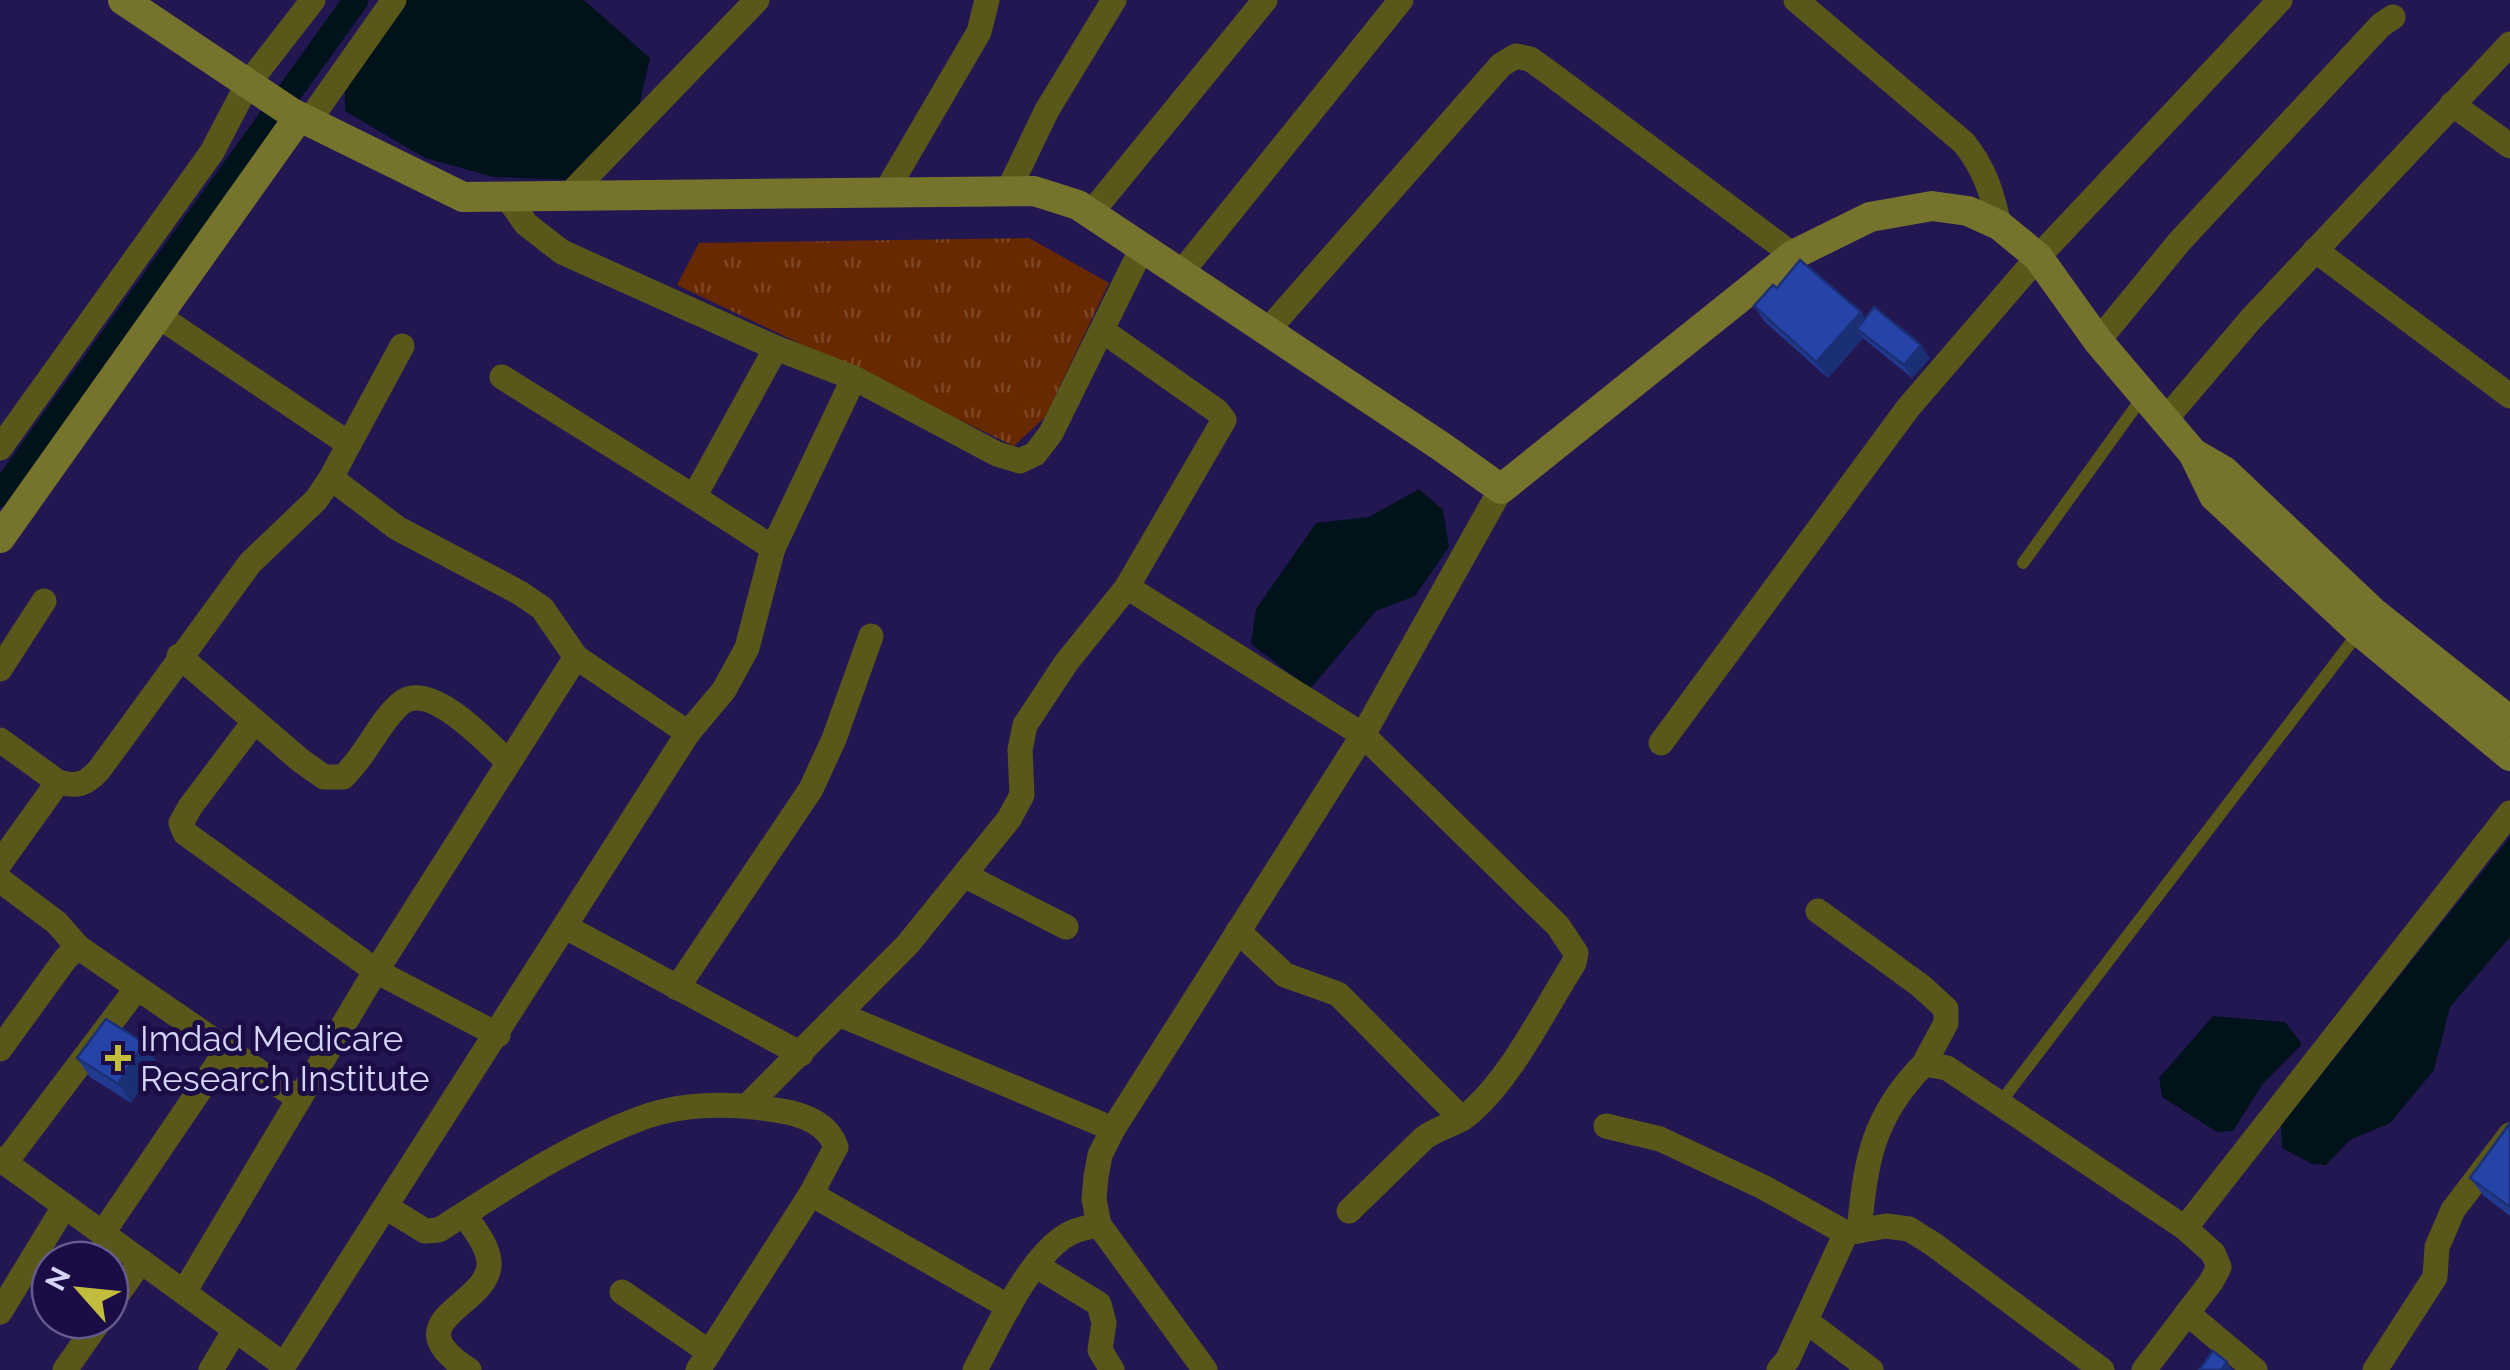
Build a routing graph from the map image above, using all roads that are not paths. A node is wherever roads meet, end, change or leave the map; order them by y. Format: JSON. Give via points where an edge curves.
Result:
{"nodes":[{"id":1,"x":122,"y":0,"type":"edge"},
{"id":2,"x":313,"y":0,"type":"edge"},
{"id":3,"x":394,"y":0,"type":"edge"},
{"id":4,"x":721,"y":0,"type":"edge"},
{"id":5,"x":987,"y":0,"type":"edge"},
{"id":6,"x":1114,"y":0,"type":"edge"},
{"id":7,"x":1265,"y":0,"type":"edge"},
{"id":8,"x":1402,"y":0,"type":"edge"},
{"id":9,"x":1796,"y":0,"type":"edge"},
{"id":10,"x":2280,"y":0,"type":"edge"},
{"id":11,"x":749,"y":8,"type":"edge"},
{"id":12,"x":2393,"y":17,"type":"dead end"},
{"id":13,"x":2510,"y":44,"type":"edge"},
{"id":14,"x":250,"y":87,"type":"junction"},
{"id":15,"x":2452,"y":104,"type":"junction"},
{"id":16,"x":300,"y":117,"type":"junction"},
{"id":17,"x":2510,"y":146,"type":"edge"},
{"id":18,"x":1008,"y":191,"type":"junction"},
{"id":19,"x":886,"y":192,"type":"junction"},
{"id":20,"x":568,"y":196,"type":"junction"},
{"id":21,"x":507,"y":197,"type":"junction"},
{"id":22,"x":1091,"y":213,"type":"junction"},
{"id":23,"x":1999,"y":226,"type":"junction"},
{"id":24,"x":1142,"y":248,"type":"junction"},
{"id":25,"x":2315,"y":250,"type":"junction"},
{"id":26,"x":1793,"y":255,"type":"junction"},
{"id":27,"x":2038,"y":257,"type":"junction"},
{"id":28,"x":1181,"y":273,"type":"junction"},
{"id":29,"x":157,"y":314,"type":"junction"},
{"id":30,"x":1103,"y":331,"type":"junction"},
{"id":31,"x":1267,"y":331,"type":"junction"},
{"id":32,"x":2098,"y":341,"type":"junction"},
{"id":33,"x":402,"y":346,"type":"dead end"},
{"id":34,"x":776,"y":348,"type":"junction"},
{"id":35,"x":502,"y":377,"type":"dead end"},
{"id":36,"x":854,"y":378,"type":"junction"},
{"id":37,"x":2144,"y":395,"type":"junction"},
{"id":38,"x":2510,"y":396,"type":"edge"},
{"id":39,"x":9,"y":416,"type":"edge"},
{"id":40,"x":2164,"y":421,"type":"junction"},
{"id":41,"x":349,"y":444,"type":"junction"},
{"id":42,"x":0,"y":448,"type":"edge"},
{"id":43,"x":2193,"y":453,"type":"junction"},
{"id":44,"x":330,"y":478,"type":"junction"},
{"id":45,"x":1501,"y":489,"type":"junction"},
{"id":46,"x":694,"y":497,"type":"junction"},
{"id":47,"x":0,"y":538,"type":"edge"},
{"id":48,"x":773,"y":548,"type":"junction"},
{"id":49,"x":2022,"y":563,"type":"dead end"},
{"id":50,"x":1127,"y":588,"type":"junction"},
{"id":51,"x":44,"y":602,"type":"dead end"},
{"id":52,"x":2359,"y":631,"type":"junction"},
{"id":53,"x":870,"y":636,"type":"dead end"},
{"id":54,"x":179,"y":656,"type":"junction"},
{"id":55,"x":576,"y":657,"type":"junction"},
{"id":56,"x":0,"y":669,"type":"edge"},
{"id":57,"x":2508,"y":713,"type":"edge"},
{"id":58,"x":254,"y":722,"type":"junction"},
{"id":59,"x":688,"y":733,"type":"junction"},
{"id":60,"x":1362,"y":735,"type":"junction"},
{"id":61,"x":0,"y":740,"type":"edge"},
{"id":62,"x":1661,"y":743,"type":"dead end"},
{"id":63,"x":2510,"y":756,"type":"edge"},
{"id":64,"x":508,"y":762,"type":"junction"},
{"id":65,"x":58,"y":782,"type":"junction"},
{"id":66,"x":2510,"y":813,"type":"edge"},
{"id":67,"x":0,"y":863,"type":"edge"},
{"id":68,"x":966,"y":876,"type":"junction"},
{"id":69,"x":0,"y":880,"type":"edge"},
{"id":70,"x":1818,"y":912,"type":"dead end"},
{"id":71,"x":566,"y":927,"type":"junction"},
{"id":72,"x":1066,"y":927,"type":"dead end"},
{"id":73,"x":1238,"y":932,"type":"junction"},
{"id":74,"x":78,"y":947,"type":"junction"},
{"id":75,"x":376,"y":971,"type":"junction"},
{"id":76,"x":138,"y":988,"type":"junction"},
{"id":77,"x":676,"y":988,"type":"junction"},
{"id":78,"x":841,"y":1014,"type":"junction"},
{"id":79,"x":498,"y":1035,"type":"junction"},
{"id":80,"x":0,"y":1049,"type":"edge"},
{"id":81,"x":227,"y":1050,"type":"junction"},
{"id":82,"x":801,"y":1054,"type":"junction"},
{"id":83,"x":1924,"y":1064,"type":"junction"},
{"id":84,"x":299,"y":1099,"type":"junction"},
{"id":85,"x":2000,"y":1104,"type":"junction"},
{"id":86,"x":747,"y":1106,"type":"junction"},
{"id":87,"x":1462,"y":1119,"type":"junction"},
{"id":88,"x":1606,"y":1126,"type":"dead end"},
{"id":89,"x":1113,"y":1129,"type":"junction"},
{"id":90,"x":2510,"y":1136,"type":"edge"},
{"id":91,"x":3,"y":1161,"type":"edge"},
{"id":92,"x":811,"y":1194,"type":"junction"},
{"id":93,"x":64,"y":1207,"type":"junction"},
{"id":94,"x":386,"y":1207,"type":"junction"},
{"id":95,"x":1349,"y":1211,"type":"dead end"},
{"id":96,"x":464,"y":1214,"type":"junction"},
{"id":97,"x":1099,"y":1225,"type":"junction"},
{"id":98,"x":2185,"y":1228,"type":"junction"},
{"id":99,"x":1853,"y":1232,"type":"junction"},
{"id":100,"x":102,"y":1234,"type":"junction"},
{"id":101,"x":141,"y":1261,"type":"junction"},
{"id":102,"x":1037,"y":1266,"type":"junction"},
{"id":103,"x":130,"y":1277,"type":"edge"},
{"id":104,"x":184,"y":1292,"type":"junction"},
{"id":105,"x":622,"y":1292,"type":"dead end"},
{"id":106,"x":1009,"y":1308,"type":"junction"},
{"id":107,"x":0,"y":1312,"type":"edge"},
{"id":108,"x":2187,"y":1313,"type":"junction"},
{"id":109,"x":1806,"y":1321,"type":"junction"},
{"id":110,"x":234,"y":1330,"type":"junction"},
{"id":111,"x":86,"y":1340,"type":"edge"},
{"id":112,"x":704,"y":1361,"type":"edge"},
{"id":113,"x":65,"y":1370,"type":"edge"},
{"id":114,"x":211,"y":1370,"type":"edge"},
{"id":115,"x":470,"y":1370,"type":"edge"},
{"id":116,"x":975,"y":1370,"type":"edge"},
{"id":117,"x":1112,"y":1370,"type":"edge"},
{"id":118,"x":1205,"y":1370,"type":"edge"},
{"id":119,"x":1779,"y":1370,"type":"edge"},
{"id":120,"x":1871,"y":1370,"type":"edge"},
{"id":121,"x":2102,"y":1370,"type":"edge"},
{"id":122,"x":2144,"y":1370,"type":"edge"},
{"id":123,"x":2255,"y":1370,"type":"edge"},
{"id":124,"x":2375,"y":1370,"type":"edge"}],
"edges":[{"from":1,"to":14,"type":"main road"},
{"from":2,"to":14,"type":"street"},
{"from":3,"to":16,"type":"street"},
{"from":4,"to":11,"type":"street"},
{"from":5,"to":19,"type":"street","via":[[979,32]]},
{"from":6,"to":18,"type":"street","via":[[1047,110]]},
{"from":7,"to":22,"type":"street"},
{"from":8,"to":28,"type":"street"},
{"from":9,"to":23,"type":"street","via":[[1964,143],[1990,184]]},
{"from":10,"to":27,"type":"street"},
{"from":11,"to":20,"type":"street"},
{"from":12,"to":32,"type":"street","via":[[2180,241]]},
{"from":13,"to":15,"type":"street"},
{"from":14,"to":16,"type":"main road"},
{"from":14,"to":39,"type":"street","via":[[212,152]]},
{"from":15,"to":17,"type":"street"},
{"from":15,"to":25,"type":"street"},
{"from":16,"to":21,"type":"main road","via":[[463,197]]},
{"from":16,"to":29,"type":"main road"},
{"from":18,"to":19,"type":"main road"},
{"from":18,"to":22,"type":"main road","via":[[1034,191]]},
{"from":19,"to":20,"type":"main road"},
{"from":20,"to":21,"type":"main road"},
{"from":21,"to":34,"type":"street","via":[[526,224],[562,252]]},
{"from":22,"to":24,"type":"main road"},
{"from":23,"to":26,"type":"main road","via":[[1968,210],[1932,206],[1870,217]]},
{"from":23,"to":27,"type":"main road"},
{"from":24,"to":28,"type":"main road"},
{"from":24,"to":30,"type":"street"},
{"from":25,"to":38,"type":"street"},
{"from":25,"to":40,"type":"street"},
{"from":26,"to":31,"type":"street","via":[[1551,74],[1516,56]]},
{"from":26,"to":45,"type":"main road"},
{"from":27,"to":32,"type":"main road"},
{"from":27,"to":62,"type":"street","via":[[1908,408]]},
{"from":28,"to":31,"type":"main road"},
{"from":29,"to":41,"type":"street"},
{"from":29,"to":47,"type":"main road"},
{"from":30,"to":36,"type":"street","via":[[1051,433],[1020,461]]},
{"from":30,"to":50,"type":"street","via":[[1224,420]]},
{"from":31,"to":45,"type":"main road"},
{"from":32,"to":37,"type":"main road"},
{"from":33,"to":41,"type":"street"},
{"from":34,"to":36,"type":"street"},
{"from":34,"to":46,"type":"street"},
{"from":35,"to":46,"type":"street"},
{"from":36,"to":48,"type":"street"},
{"from":37,"to":40,"type":"main road"},
{"from":37,"to":49,"type":"lane"},
{"from":39,"to":42,"type":"street"},
{"from":40,"to":43,"type":"main road"},
{"from":41,"to":44,"type":"street"},
{"from":43,"to":52,"type":"main road","via":[[2214,496]]},
{"from":43,"to":57,"type":"main road","via":[[2224,470],[2373,612]]},
{"from":44,"to":54,"type":"street","via":[[250,563]]},
{"from":44,"to":55,"type":"street","via":[[408,535],[542,608]]},
{"from":45,"to":60,"type":"street"},
{"from":46,"to":48,"type":"street"},
{"from":48,"to":59,"type":"street","via":[[747,648],[724,690]]},
{"from":50,"to":60,"type":"street"},
{"from":50,"to":68,"type":"street","via":[[1024,726],[1022,795]]},
{"from":51,"to":56,"type":"street"},
{"from":52,"to":63,"type":"main road"},
{"from":52,"to":85,"type":"lane"},
{"from":53,"to":77,"type":"street","via":[[817,777]]},
{"from":54,"to":58,"type":"street"},
{"from":54,"to":65,"type":"street","via":[[87,783]]},
{"from":55,"to":59,"type":"street"},
{"from":55,"to":64,"type":"street"},
{"from":58,"to":64,"type":"street","via":[[324,776],[343,777],[400,703],[413,697],[453,713]]},
{"from":58,"to":75,"type":"street","via":[[190,807],[185,834]]},
{"from":59,"to":71,"type":"street"},
{"from":60,"to":73,"type":"street"},
{"from":60,"to":87,"type":"street","via":[[1550,918],[1576,954],[1513,1060]]},
{"from":61,"to":65,"type":"street"},
{"from":64,"to":75,"type":"street"},
{"from":65,"to":67,"type":"street"},
{"from":66,"to":98,"type":"street"},
{"from":68,"to":72,"type":"street"},
{"from":68,"to":78,"type":"street"},
{"from":69,"to":74,"type":"street"},
{"from":70,"to":83,"type":"street","via":[[1946,1010]]},
{"from":71,"to":77,"type":"street"},
{"from":71,"to":79,"type":"street"},
{"from":73,"to":87,"type":"street","via":[[1286,976],[1338,994]]},
{"from":73,"to":89,"type":"street"},
{"from":74,"to":76,"type":"street"},
{"from":74,"to":80,"type":"street"},
{"from":75,"to":79,"type":"street"},
{"from":75,"to":84,"type":"street"},
{"from":76,"to":81,"type":"street"},
{"from":76,"to":91,"type":"street"},
{"from":77,"to":82,"type":"street"},
{"from":78,"to":82,"type":"street"},
{"from":78,"to":89,"type":"street"},
{"from":79,"to":94,"type":"street"},
{"from":81,"to":84,"type":"street"},
{"from":81,"to":100,"type":"street"},
{"from":82,"to":86,"type":"street"},
{"from":83,"to":85,"type":"street","via":[[1947,1068]]},
{"from":83,"to":99,"type":"street","via":[[1894,1100],[1869,1149]]},
{"from":84,"to":104,"type":"street"},
{"from":85,"to":98,"type":"street"},
{"from":86,"to":92,"type":"street","via":[[801,1114],[832,1136],[836,1147]]},
{"from":86,"to":96,"type":"street","via":[[641,1117]]},
{"from":87,"to":95,"type":"street","via":[[1435,1130]]},
{"from":88,"to":99,"type":"street","via":[[1660,1139]]},
{"from":89,"to":97,"type":"street","via":[[1096,1177]]},
{"from":90,"to":124,"type":"street","via":[[2454,1210],[2437,1246],[2435,1277]]},
{"from":91,"to":93,"type":"street"},
{"from":92,"to":106,"type":"street"},
{"from":92,"to":112,"type":"street"},
{"from":93,"to":100,"type":"street"},
{"from":93,"to":107,"type":"street"},
{"from":94,"to":96,"type":"street","via":[[425,1231]]},
{"from":94,"to":110,"type":"street","via":[[284,1364]]},
{"from":96,"to":115,"type":"street","via":[[489,1262],[486,1276],[440,1325],[438,1339]]},
{"from":97,"to":102,"type":"street","via":[[1061,1238]]},
{"from":97,"to":118,"type":"street"},
{"from":98,"to":108,"type":"street","via":[[2219,1266]]},
{"from":99,"to":109,"type":"street"},
{"from":99,"to":121,"type":"street","via":[[1886,1226],[1921,1236]]},
{"from":100,"to":101,"type":"street"},
{"from":101,"to":103,"type":"street"},
{"from":101,"to":104,"type":"street"},
{"from":102,"to":106,"type":"street"},
{"from":102,"to":117,"type":"street","via":[[1099,1304],[1100,1350]]},
{"from":104,"to":110,"type":"street"},
{"from":105,"to":112,"type":"street"},
{"from":106,"to":116,"type":"street"},
{"from":108,"to":122,"type":"street"},
{"from":108,"to":123,"type":"street"},
{"from":109,"to":119,"type":"street"},
{"from":109,"to":120,"type":"street"},
{"from":110,"to":114,"type":"street"},
{"from":111,"to":113,"type":"street"}]}
